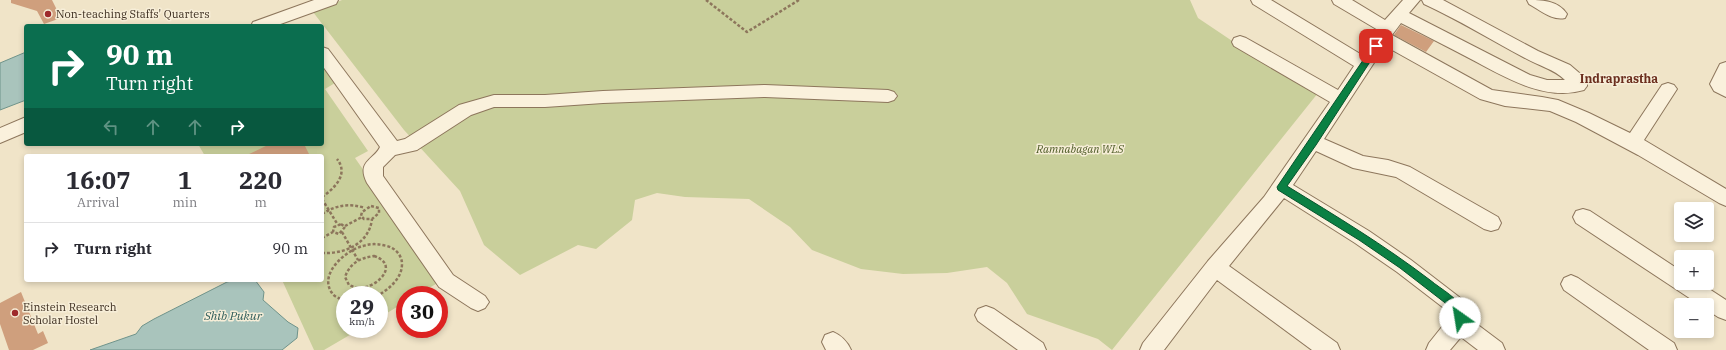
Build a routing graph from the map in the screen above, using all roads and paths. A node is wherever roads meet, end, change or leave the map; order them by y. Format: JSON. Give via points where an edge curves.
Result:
{"nodes":[{"id":1,"x":330,"y":0,"type":"edge"},
{"id":2,"x":706,"y":0,"type":"edge"},
{"id":3,"x":799,"y":0,"type":"edge"},
{"id":4,"x":1259,"y":0,"type":"edge"},
{"id":5,"x":1340,"y":0,"type":"edge"},
{"id":6,"x":1412,"y":0,"type":"edge"},
{"id":7,"x":1430,"y":0,"type":"edge"},
{"id":8,"x":1534,"y":0,"type":"edge"},
{"id":9,"x":1559,"y":14,"type":"dead end"},
{"id":10,"x":294,"y":20,"type":"edge"},
{"id":11,"x":271,"y":24,"type":"edge"},
{"id":12,"x":1390,"y":27,"type":"junction"},
{"id":13,"x":1240,"y":42,"type":"dead end"},
{"id":14,"x":324,"y":55,"type":"edge"},
{"id":15,"x":1364,"y":64,"type":"junction"},
{"id":16,"x":1726,"y":68,"type":"edge"},
{"id":17,"x":1668,"y":89,"type":"dead end"},
{"id":18,"x":1726,"y":91,"type":"edge"},
{"id":19,"x":888,"y":96,"type":"dead end"},
{"id":20,"x":1341,"y":100,"type":"junction"},
{"id":21,"x":24,"y":125,"type":"edge"},
{"id":22,"x":0,"y":136,"type":"edge"},
{"id":23,"x":1313,"y":142,"type":"junction"},
{"id":24,"x":1633,"y":142,"type":"junction"},
{"id":25,"x":389,"y":150,"type":"junction"},
{"id":26,"x":338,"y":160,"type":"dead end"},
{"id":27,"x":1281,"y":187,"type":"junction"},
{"id":28,"x":324,"y":196,"type":"edge"},
{"id":29,"x":1726,"y":198,"type":"edge"},
{"id":30,"x":324,"y":202,"type":"edge"},
{"id":31,"x":365,"y":208,"type":"junction"},
{"id":32,"x":328,"y":210,"type":"junction"},
{"id":33,"x":324,"y":213,"type":"edge"},
{"id":34,"x":362,"y":217,"type":"junction"},
{"id":35,"x":1583,"y":217,"type":"dead end"},
{"id":36,"x":372,"y":219,"type":"junction"},
{"id":37,"x":1492,"y":223,"type":"dead end"},
{"id":38,"x":338,"y":225,"type":"junction"},
{"id":39,"x":345,"y":226,"type":"junction"},
{"id":40,"x":333,"y":232,"type":"junction"},
{"id":41,"x":342,"y":232,"type":"junction"},
{"id":42,"x":324,"y":237,"type":"edge"},
{"id":43,"x":352,"y":249,"type":"junction"},
{"id":44,"x":324,"y":253,"type":"edge"},
{"id":45,"x":358,"y":260,"type":"junction"},
{"id":46,"x":1215,"y":267,"type":"junction"},
{"id":47,"x":1674,"y":277,"type":"edge"},
{"id":48,"x":1572,"y":284,"type":"dead end"},
{"id":49,"x":388,"y":288,"type":"edge"},
{"id":50,"x":1694,"y":290,"type":"edge"},
{"id":51,"x":336,"y":296,"type":"edge"},
{"id":52,"x":478,"y":302,"type":"dead end"},
{"id":53,"x":1726,"y":311,"type":"edge"},
{"id":54,"x":986,"y":315,"type":"dead end"},
{"id":55,"x":1458,"y":322,"type":"junction"},
{"id":56,"x":1035,"y":350,"type":"edge"},
{"id":57,"x":1151,"y":350,"type":"edge"},
{"id":58,"x":1328,"y":350,"type":"edge"},
{"id":59,"x":1437,"y":350,"type":"edge"},
{"id":60,"x":1494,"y":350,"type":"edge"},
{"id":61,"x":1666,"y":350,"type":"edge"}],
"edges":[{"from":1,"to":10,"type":"street"},
{"from":2,"to":3,"type":"path","via":[[747,32]]},
{"from":4,"to":15,"type":"street"},
{"from":5,"to":12,"type":"street"},
{"from":6,"to":12,"type":"street"},
{"from":7,"to":12,"type":"street","via":[[1532,55],[1564,69],[1578,81],[1578,86],[1547,86],[1524,79]]},
{"from":8,"to":9,"type":"street"},
{"from":10,"to":11,"type":"street"},
{"from":12,"to":15,"type":"street"},
{"from":12,"to":24,"type":"street","via":[[1486,95],[1513,101],[1539,101],[1557,106]]},
{"from":13,"to":20,"type":"street"},
{"from":14,"to":25,"type":"street","via":[[390,146]]},
{"from":15,"to":20,"type":"street"},
{"from":16,"to":18,"type":"street","via":[[1719,84]]},
{"from":17,"to":24,"type":"street"},
{"from":19,"to":25,"type":"street","via":[[765,91],[494,101],[465,110],[410,145]]},
{"from":20,"to":23,"type":"street"},
{"from":21,"to":22,"type":"street"},
{"from":23,"to":27,"type":"street"},
{"from":23,"to":37,"type":"street","via":[[1360,163],[1402,172]]},
{"from":24,"to":29,"type":"street"},
{"from":25,"to":52,"type":"street","via":[[374,164],[374,178],[446,281]]},
{"from":26,"to":28,"type":"path","via":[[342,169],[340,180]]},
{"from":27,"to":46,"type":"street"},
{"from":27,"to":55,"type":"street","via":[[1404,266],[1456,306],[1460,313]]},
{"from":30,"to":32,"type":"path"},
{"from":31,"to":32,"type":"path","via":[[345,205]]},
{"from":31,"to":34,"type":"path"},
{"from":31,"to":36,"type":"path","via":[[379,208],[379,213]]},
{"from":32,"to":33,"type":"path"},
{"from":32,"to":38,"type":"path"},
{"from":34,"to":36,"type":"path"},
{"from":34,"to":39,"type":"path"},
{"from":35,"to":47,"type":"street"},
{"from":36,"to":43,"type":"path","via":[[366,237]]},
{"from":38,"to":39,"type":"path"},
{"from":38,"to":40,"type":"path"},
{"from":39,"to":41,"type":"path"},
{"from":40,"to":41,"type":"path"},
{"from":40,"to":42,"type":"path"},
{"from":41,"to":43,"type":"path"},
{"from":43,"to":44,"type":"path"},
{"from":43,"to":45,"type":"path"},
{"from":43,"to":49,"type":"path","via":[[378,244],[391,247],[399,254],[402,263],[398,277]]},
{"from":43,"to":51,"type":"path","via":[[337,261],[328,278],[331,291]]},
{"from":45,"to":45,"type":"path","via":[[349,268],[347,282],[353,287],[361,288],[380,280],[386,267],[385,261],[369,256]]},
{"from":46,"to":57,"type":"street"},
{"from":46,"to":58,"type":"street"},
{"from":48,"to":61,"type":"street"},
{"from":50,"to":53,"type":"street"},
{"from":54,"to":56,"type":"street"},
{"from":55,"to":59,"type":"street"},
{"from":55,"to":60,"type":"street"}]}
